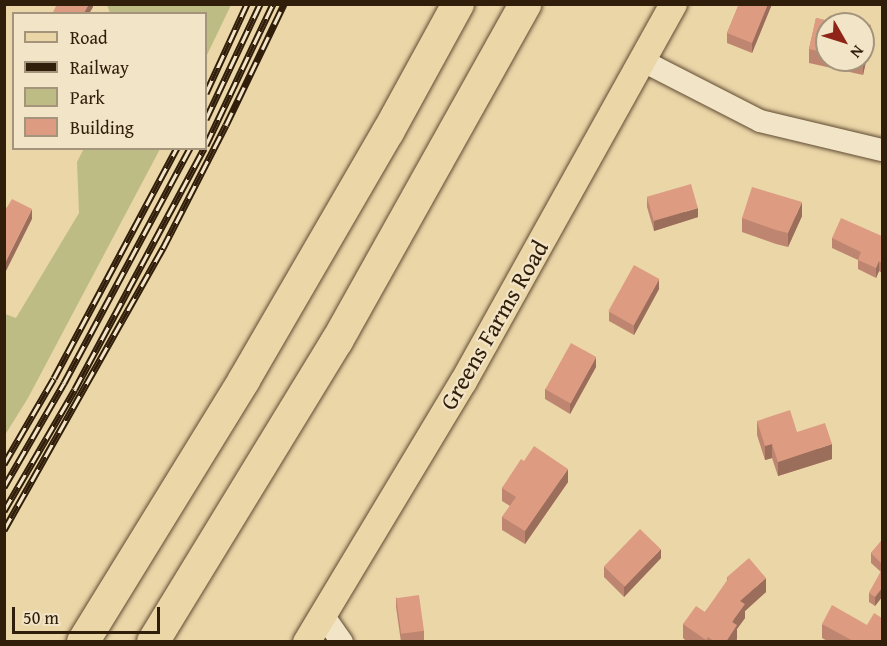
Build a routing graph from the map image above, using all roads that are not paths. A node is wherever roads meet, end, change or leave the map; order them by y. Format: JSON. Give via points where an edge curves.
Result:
{"nodes":[{"id":1,"x":458,"y":4,"type":"edge"},
{"id":2,"x":525,"y":4,"type":"edge"},
{"id":3,"x":673,"y":4,"type":"edge"},
{"id":4,"x":643,"y":61,"type":"junction"},
{"id":5,"x":882,"y":150,"type":"edge"},
{"id":6,"x":323,"y":615,"type":"junction"},
{"id":7,"x":83,"y":642,"type":"edge"},
{"id":8,"x":153,"y":642,"type":"edge"},
{"id":9,"x":306,"y":642,"type":"edge"},
{"id":10,"x":342,"y":642,"type":"edge"}],
"edges":[{"from":1,"to":7,"type":"highway","via":[[256,360]]},
{"from":2,"to":8,"type":"highway","via":[[337,341]]},
{"from":3,"to":4,"type":"main road","name":"Greens Farms Road"},
{"from":4,"to":5,"type":"street","via":[[760,121]]},
{"from":4,"to":6,"type":"main road","name":"Greens Farms Road","via":[[463,381]]},
{"from":6,"to":9,"type":"main road","name":"Greens Farms Road"},
{"from":6,"to":10,"type":"street"}]}
